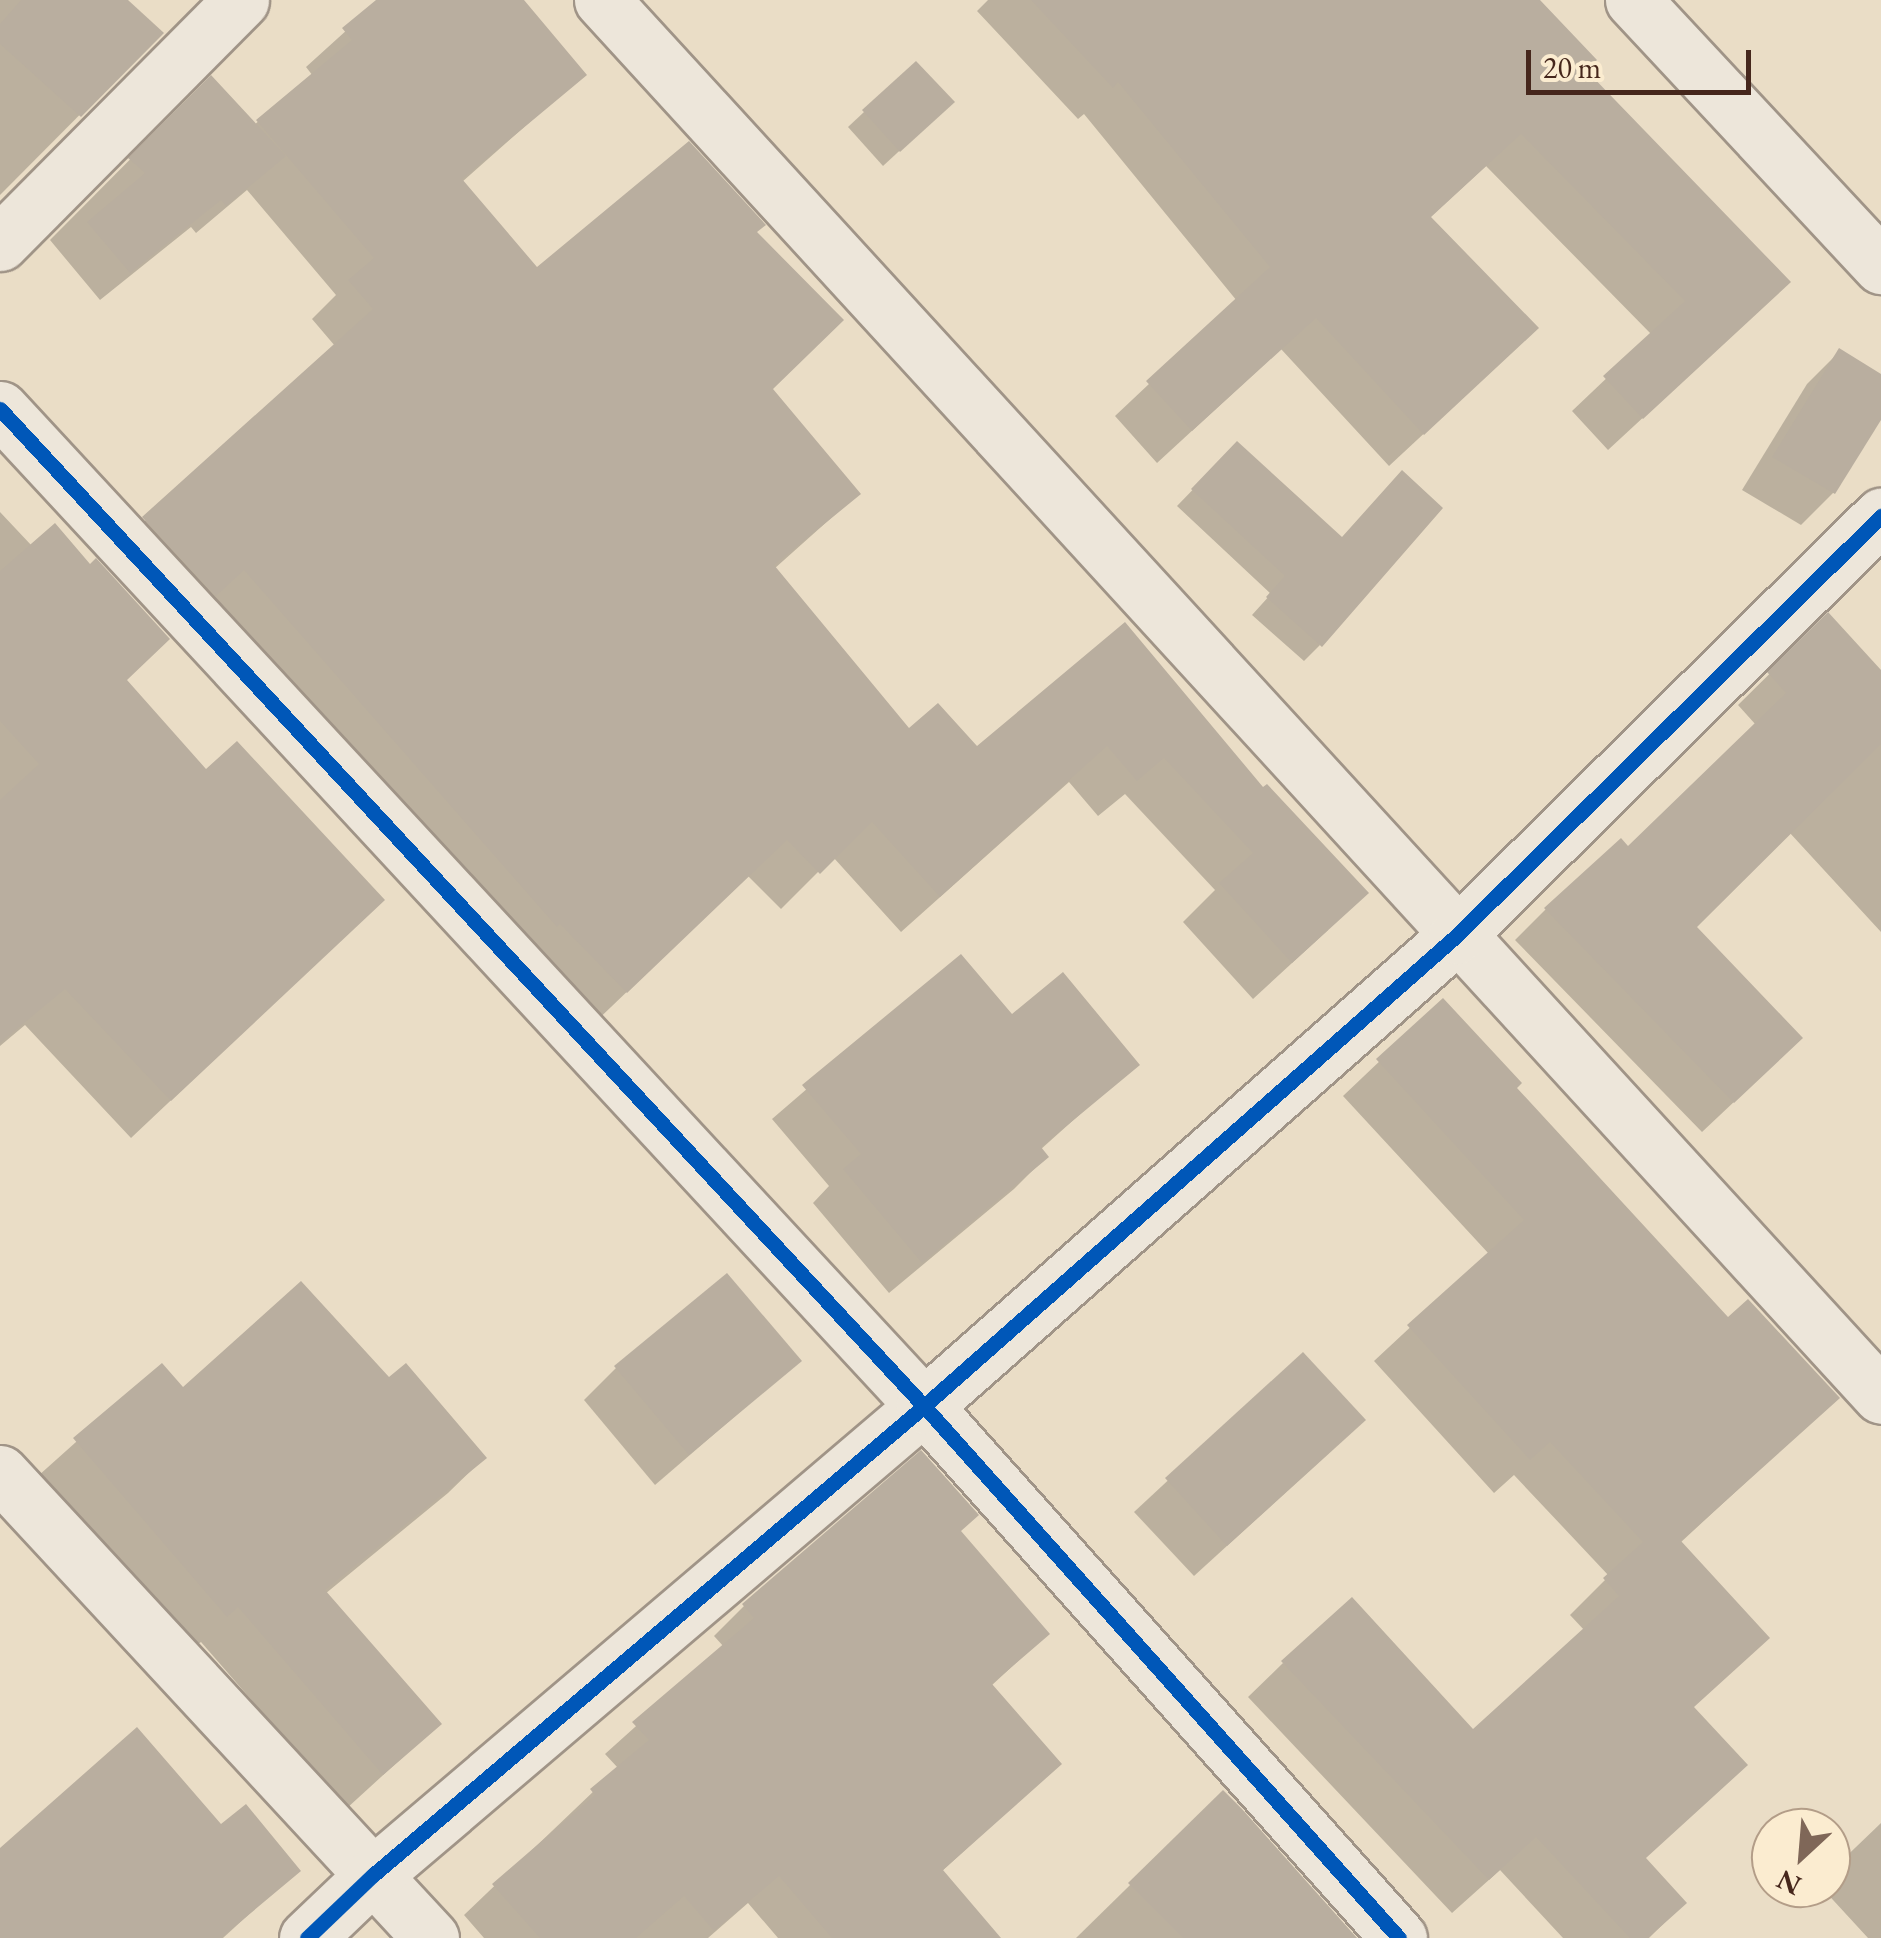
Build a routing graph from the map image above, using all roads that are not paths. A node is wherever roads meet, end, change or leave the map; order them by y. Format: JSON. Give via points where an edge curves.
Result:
{"nodes":[{"id":1,"x":241,"y":0,"type":"edge"},
{"id":2,"x":602,"y":0,"type":"edge"},
{"id":3,"x":1633,"y":0,"type":"edge"},
{"id":4,"x":0,"y":243,"type":"edge"},
{"id":5,"x":1881,"y":266,"type":"edge"},
{"id":6,"x":0,"y":409,"type":"edge"},
{"id":7,"x":1881,"y":516,"type":"edge"},
{"id":8,"x":1456,"y":936,"type":"junction"},
{"id":9,"x":1881,"y":1396,"type":"edge"},
{"id":10,"x":924,"y":1406,"type":"junction"},
{"id":11,"x":0,"y":1473,"type":"edge"},
{"id":12,"x":373,"y":1875,"type":"junction"},
{"id":13,"x":306,"y":1938,"type":"edge"},
{"id":14,"x":430,"y":1938,"type":"edge"},
{"id":15,"x":1399,"y":1938,"type":"edge"}],
"edges":[{"from":1,"to":4,"type":"street"},
{"from":2,"to":8,"type":"street"},
{"from":3,"to":5,"type":"street"},
{"from":6,"to":10,"type":"street"},
{"from":7,"to":8,"type":"street"},
{"from":8,"to":9,"type":"street"},
{"from":8,"to":10,"type":"street"},
{"from":10,"to":12,"type":"street"},
{"from":10,"to":15,"type":"street"},
{"from":11,"to":12,"type":"street"},
{"from":12,"to":13,"type":"street"},
{"from":12,"to":14,"type":"street"}]}
